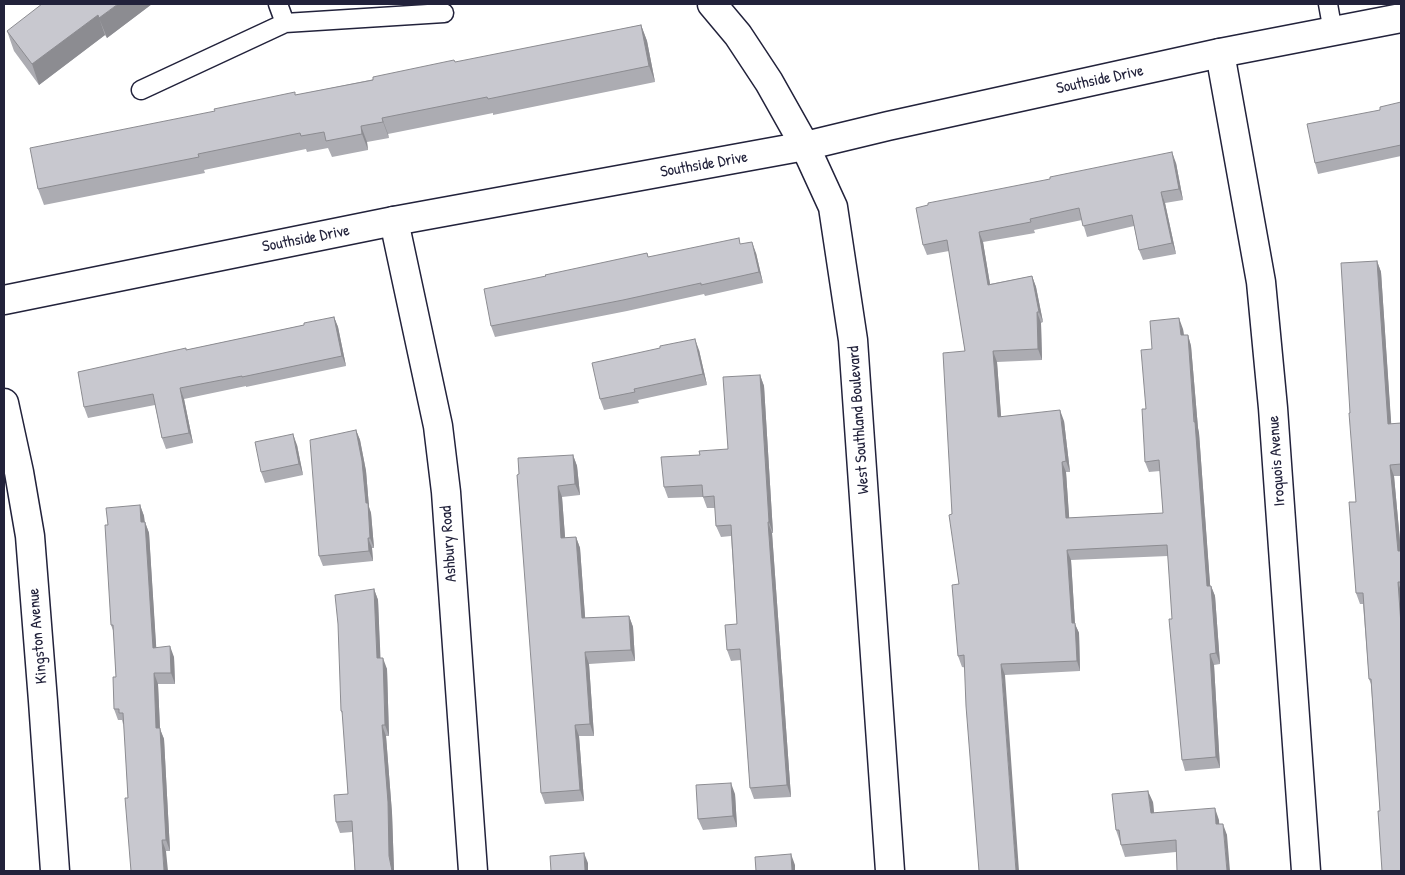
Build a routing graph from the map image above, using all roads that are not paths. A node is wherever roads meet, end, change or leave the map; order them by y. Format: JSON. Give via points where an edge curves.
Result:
{"nodes":[{"id":1,"x":278,"y":4,"type":"edge"},
{"id":2,"x":712,"y":4,"type":"edge"},
{"id":3,"x":1328,"y":4,"type":"edge"},
{"id":4,"x":444,"y":13,"type":"dead end"},
{"id":5,"x":1401,"y":18,"type":"edge"},
{"id":6,"x":285,"y":23,"type":"junction"},
{"id":7,"x":1332,"y":32,"type":"junction"},
{"id":8,"x":1220,"y":53,"type":"junction"},
{"id":9,"x":141,"y":90,"type":"dead end"},
{"id":10,"x":805,"y":146,"type":"junction"},
{"id":11,"x":394,"y":221,"type":"junction"},
{"id":12,"x":4,"y":300,"type":"edge"},
{"id":13,"x":4,"y":403,"type":"edge"},
{"id":14,"x":54,"y":871,"type":"edge"},
{"id":15,"x":473,"y":871,"type":"edge"},
{"id":16,"x":890,"y":871,"type":"edge"},
{"id":17,"x":1306,"y":871,"type":"edge"}],
"edges":[{"from":1,"to":6,"type":"lane"},
{"from":2,"to":10,"type":"street","name":"West Southland Boulevard","via":[[738,35],[769,82]]},
{"from":3,"to":7,"type":"lane"},
{"from":4,"to":6,"type":"lane"},
{"from":5,"to":7,"type":"street","name":"Southside Drive"},
{"from":6,"to":9,"type":"lane"},
{"from":7,"to":8,"type":"street","name":"Southside Drive"},
{"from":8,"to":10,"type":"street","name":"Southside Drive"},
{"from":8,"to":17,"type":"street","name":"Iroquois Avenue","via":[[1261,282],[1274,408]]},
{"from":10,"to":11,"type":"street","name":"Southside Drive"},
{"from":10,"to":16,"type":"street","name":"West Southland Boulevard","via":[[833,207],[854,340]]},
{"from":11,"to":12,"type":"street","name":"Southside Drive"},
{"from":11,"to":15,"type":"street","name":"Ashbury Road","via":[[438,426],[445,482]]},
{"from":13,"to":14,"type":"street","name":"Kingston Avenue","via":[[30,536]]}]}
